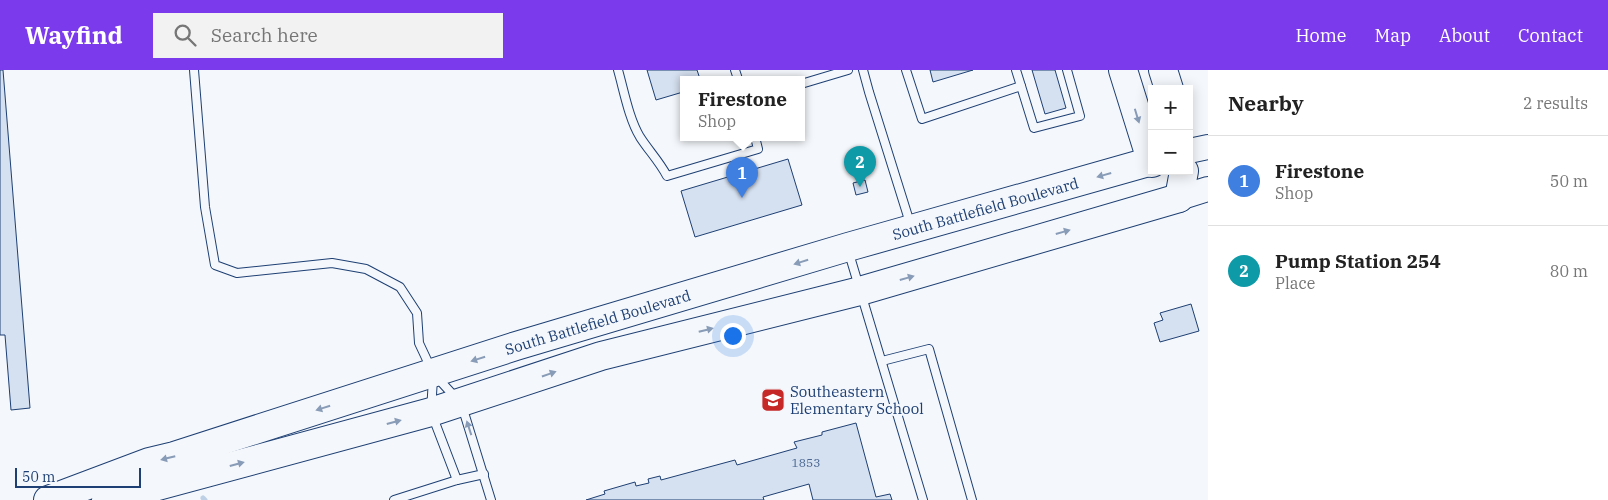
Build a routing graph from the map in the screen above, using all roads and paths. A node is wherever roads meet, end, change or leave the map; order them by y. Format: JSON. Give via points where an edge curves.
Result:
{"nodes":[{"id":1,"x":194,"y":70,"type":"edge"},
{"id":2,"x":618,"y":70,"type":"edge"},
{"id":3,"x":848,"y":70,"type":"edge"},
{"id":4,"x":863,"y":70,"type":"edge"},
{"id":5,"x":906,"y":70,"type":"edge"},
{"id":6,"x":1016,"y":70,"type":"edge"},
{"id":7,"x":1067,"y":70,"type":"edge"},
{"id":8,"x":1123,"y":70,"type":"edge"},
{"id":9,"x":1163,"y":70,"type":"edge"},
{"id":10,"x":805,"y":83,"type":"edge"},
{"id":11,"x":1168,"y":85,"type":"edge"},
{"id":12,"x":1021,"y":86,"type":"junction"},
{"id":13,"x":756,"y":141,"type":"edge"},
{"id":14,"x":1208,"y":146,"type":"edge"},
{"id":15,"x":1148,"y":148,"type":"edge"},
{"id":16,"x":1193,"y":150,"type":"edge"},
{"id":17,"x":1148,"y":165,"type":"edge"},
{"id":18,"x":1161,"y":175,"type":"edge"},
{"id":19,"x":1183,"y":175,"type":"edge"},
{"id":20,"x":1208,"y":189,"type":"edge"},
{"id":21,"x":1179,"y":198,"type":"junction"},
{"id":22,"x":912,"y":230,"type":"junction"},
{"id":23,"x":848,"y":247,"type":"junction"},
{"id":24,"x":860,"y":291,"type":"junction"},
{"id":25,"x":882,"y":361,"type":"junction"},
{"id":26,"x":433,"y":373,"type":"junction"},
{"id":27,"x":461,"y":403,"type":"junction"},
{"id":28,"x":431,"y":412,"type":"junction"},
{"id":29,"x":484,"y":474,"type":"junction"},
{"id":30,"x":457,"y":480,"type":"junction"},
{"id":31,"x":48,"y":500,"type":"edge"},
{"id":32,"x":106,"y":500,"type":"edge"},
{"id":33,"x":394,"y":500,"type":"edge"},
{"id":34,"x":491,"y":500,"type":"edge"},
{"id":35,"x":923,"y":500,"type":"edge"},
{"id":36,"x":972,"y":500,"type":"edge"}],
"edges":[{"from":1,"to":26,"type":"lane","via":[[205,207],[215,265],[237,273],[332,263],[366,269],[400,287],[417,313],[419,343]]},
{"from":2,"to":13,"type":"lane","via":[[640,137],[667,176],[758,148]]},
{"from":3,"to":10,"type":"lane"},
{"from":4,"to":22,"type":"lane"},
{"from":5,"to":12,"type":"lane","via":[[922,119]]},
{"from":6,"to":12,"type":"lane"},
{"from":7,"to":12,"type":"lane","via":[[1080,116],[1034,128]]},
{"from":8,"to":15,"type":"highway","one_way":true},
{"from":9,"to":11,"type":"highway"},
{"from":14,"to":16,"type":"main road"},
{"from":17,"to":22,"type":"highway","name":"South Battlefield Boulevard","one_way":true},
{"from":18,"to":21,"type":"highway"},
{"from":19,"to":21,"type":"highway"},
{"from":20,"to":21,"type":"main road"},
{"from":24,"to":21,"type":"highway","one_way":true},
{"from":22,"to":23,"type":"highway","name":"South Battlefield Boulevard"},
{"from":23,"to":24,"type":"lane"},
{"from":23,"to":26,"type":"highway","name":"South Battlefield Boulevard","one_way":true},
{"from":24,"to":25,"type":"lane"},
{"from":27,"to":24,"type":"highway","one_way":true,"via":[[601,356]]},
{"from":25,"to":35,"type":"lane"},
{"from":25,"to":36,"type":"lane","via":[[928,349]]},
{"from":26,"to":27,"type":"lane"},
{"from":26,"to":28,"type":"lane"},
{"from":26,"to":31,"type":"highway","name":"South Battlefield Boulevard","one_way":true,"via":[[149,462]]},
{"from":27,"to":28,"type":"highway"},
{"from":29,"to":27,"type":"lane","one_way":true},
{"from":28,"to":30,"type":"lane"},
{"from":32,"to":28,"type":"highway","one_way":true},
{"from":29,"to":30,"type":"lane"},
{"from":29,"to":34,"type":"lane"},
{"from":30,"to":33,"type":"lane"}]}
